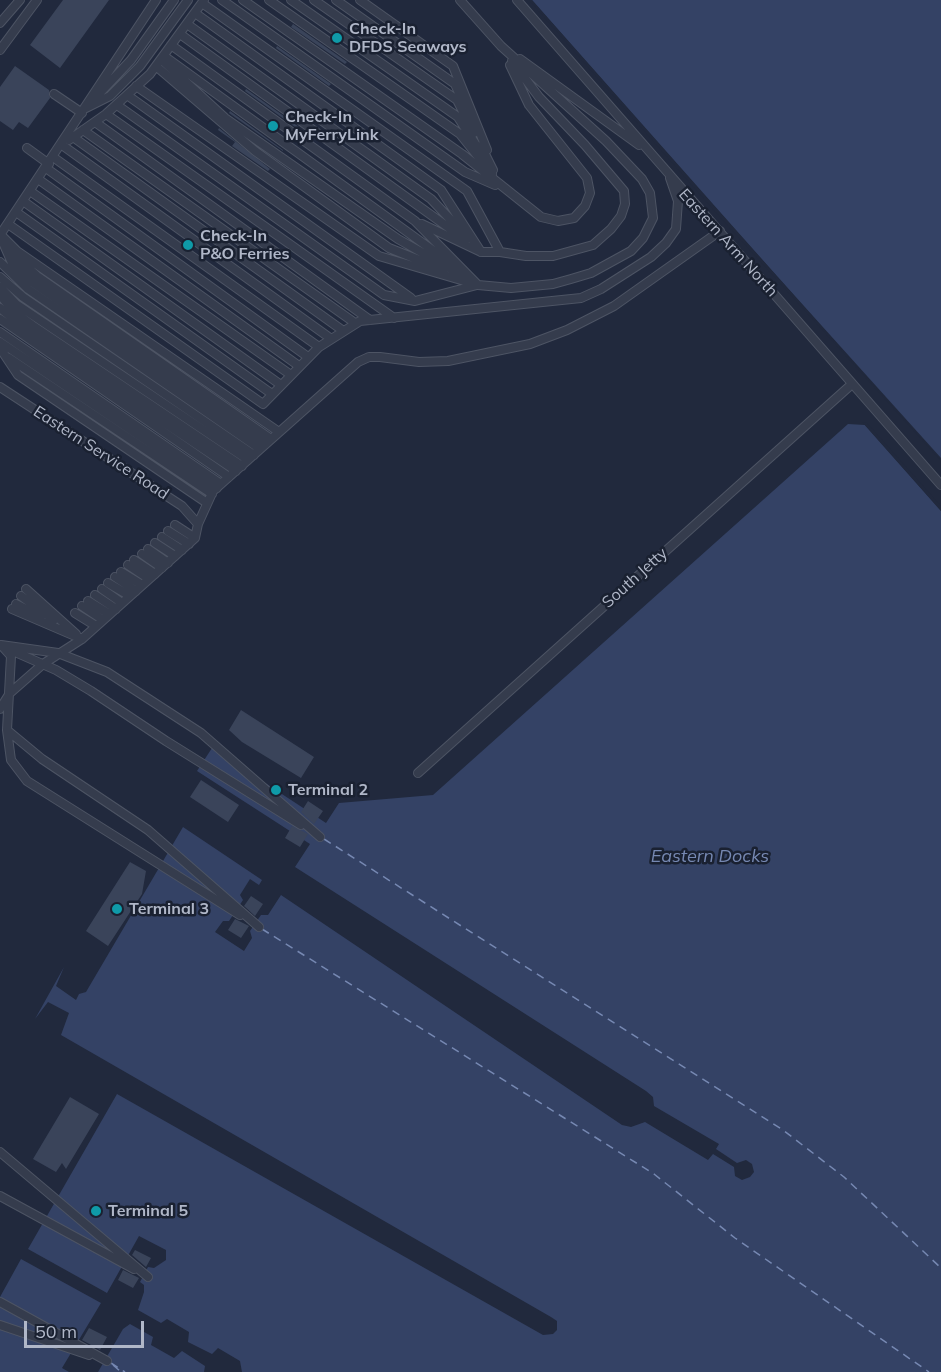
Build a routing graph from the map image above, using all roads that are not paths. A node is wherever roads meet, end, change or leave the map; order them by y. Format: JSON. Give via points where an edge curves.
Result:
{"nodes":[{"id":1,"x":20,"y":0,"type":"edge"},
{"id":2,"x":37,"y":0,"type":"edge"},
{"id":3,"x":156,"y":0,"type":"edge"},
{"id":4,"x":174,"y":0,"type":"edge"},
{"id":5,"x":188,"y":0,"type":"edge"},
{"id":6,"x":222,"y":0,"type":"edge"},
{"id":7,"x":243,"y":0,"type":"edge"},
{"id":8,"x":269,"y":0,"type":"edge"},
{"id":9,"x":291,"y":0,"type":"edge"},
{"id":10,"x":314,"y":0,"type":"edge"},
{"id":11,"x":336,"y":0,"type":"edge"},
{"id":12,"x":360,"y":0,"type":"edge"},
{"id":13,"x":460,"y":0,"type":"edge"},
{"id":14,"x":517,"y":0,"type":"edge"},
{"id":15,"x":203,"y":1,"type":"edge"},
{"id":16,"x":195,"y":13,"type":"junction"},
{"id":17,"x":0,"y":23,"type":"edge"},
{"id":18,"x":187,"y":24,"type":"junction"},
{"id":19,"x":180,"y":34,"type":"junction"},
{"id":20,"x":171,"y":45,"type":"junction"},
{"id":21,"x":501,"y":46,"type":"junction"},
{"id":22,"x":0,"y":50,"type":"edge"},
{"id":23,"x":161,"y":61,"type":"junction"},
{"id":24,"x":136,"y":86,"type":"junction"},
{"id":25,"x":54,"y":94,"type":"dead end"},
{"id":26,"x":127,"y":95,"type":"junction"},
{"id":27,"x":117,"y":105,"type":"junction"},
{"id":28,"x":83,"y":111,"type":"junction"},
{"id":29,"x":106,"y":114,"type":"junction"},
{"id":30,"x":95,"y":122,"type":"junction"},
{"id":31,"x":83,"y":130,"type":"junction"},
{"id":32,"x":73,"y":137,"type":"junction"},
{"id":33,"x":62,"y":145,"type":"junction"},
{"id":34,"x":27,"y":148,"type":"dead end"},
{"id":35,"x":645,"y":150,"type":"junction"},
{"id":36,"x":49,"y":163,"type":"junction"},
{"id":37,"x":670,"y":178,"type":"junction"},
{"id":38,"x":38,"y":179,"type":"junction"},
{"id":39,"x":502,"y":188,"type":"junction"},
{"id":40,"x":30,"y":191,"type":"junction"},
{"id":41,"x":23,"y":201,"type":"junction"},
{"id":42,"x":16,"y":212,"type":"junction"},
{"id":43,"x":415,"y":221,"type":"junction"},
{"id":44,"x":8,"y":224,"type":"junction"},
{"id":45,"x":720,"y":231,"type":"junction"},
{"id":46,"x":0,"y":235,"type":"edge"},
{"id":47,"x":481,"y":252,"type":"junction"},
{"id":48,"x":500,"y":252,"type":"junction"},
{"id":49,"x":0,"y":262,"type":"edge"},
{"id":50,"x":0,"y":276,"type":"edge"},
{"id":51,"x":478,"y":285,"type":"junction"},
{"id":52,"x":0,"y":287,"type":"edge"},
{"id":53,"x":0,"y":295,"type":"edge"},
{"id":54,"x":415,"y":301,"type":"junction"},
{"id":55,"x":0,"y":308,"type":"edge"},
{"id":56,"x":394,"y":318,"type":"junction"},
{"id":57,"x":0,"y":319,"type":"edge"},
{"id":58,"x":370,"y":320,"type":"junction"},
{"id":59,"x":355,"y":323,"type":"junction"},
{"id":60,"x":342,"y":330,"type":"junction"},
{"id":61,"x":0,"y":332,"type":"edge"},
{"id":62,"x":330,"y":338,"type":"junction"},
{"id":63,"x":0,"y":342,"type":"edge"},
{"id":64,"x":319,"y":347,"type":"junction"},
{"id":65,"x":0,"y":348,"type":"edge"},
{"id":66,"x":5,"y":356,"type":"junction"},
{"id":67,"x":309,"y":357,"type":"junction"},
{"id":68,"x":299,"y":366,"type":"junction"},
{"id":69,"x":291,"y":375,"type":"junction"},
{"id":70,"x":852,"y":384,"type":"junction"},
{"id":71,"x":281,"y":385,"type":"junction"},
{"id":72,"x":0,"y":387,"type":"edge"},
{"id":73,"x":272,"y":394,"type":"junction"},
{"id":74,"x":279,"y":432,"type":"junction"},
{"id":75,"x":260,"y":449,"type":"junction"},
{"id":76,"x":235,"y":471,"type":"junction"},
{"id":77,"x":941,"y":484,"type":"edge"},
{"id":78,"x":216,"y":489,"type":"junction"},
{"id":79,"x":207,"y":503,"type":"junction"},
{"id":80,"x":198,"y":524,"type":"junction"},
{"id":81,"x":175,"y":525,"type":"dead end"},
{"id":82,"x":165,"y":534,"type":"dead end"},
{"id":83,"x":155,"y":543,"type":"dead end"},
{"id":84,"x":185,"y":547,"type":"junction"},
{"id":85,"x":145,"y":552,"type":"dead end"},
{"id":86,"x":131,"y":563,"type":"dead end"},
{"id":87,"x":165,"y":565,"type":"junction"},
{"id":88,"x":152,"y":577,"type":"junction"},
{"id":89,"x":139,"y":588,"type":"junction"},
{"id":90,"x":130,"y":597,"type":"junction"},
{"id":91,"x":113,"y":612,"type":"junction"},
{"id":92,"x":75,"y":613,"type":"dead end"},
{"id":93,"x":96,"y":627,"type":"junction"},
{"id":94,"x":82,"y":639,"type":"junction"},
{"id":95,"x":0,"y":645,"type":"edge"},
{"id":96,"x":58,"y":653,"type":"junction"},
{"id":97,"x":43,"y":664,"type":"junction"},
{"id":98,"x":0,"y":688,"type":"edge"},
{"id":99,"x":9,"y":693,"type":"junction"},
{"id":100,"x":0,"y":709,"type":"edge"},
{"id":101,"x":7,"y":730,"type":"junction"},
{"id":102,"x":418,"y":773,"type":"dead end"},
{"id":103,"x":0,"y":1152,"type":"edge"},
{"id":104,"x":0,"y":1196,"type":"edge"},
{"id":105,"x":0,"y":1302,"type":"edge"},
{"id":106,"x":0,"y":1325,"type":"edge"}],
"edges":[{"from":1,"to":17,"type":"lane"},
{"from":2,"to":22,"type":"lane"},
{"from":3,"to":28,"type":"lane"},
{"from":4,"to":28,"type":"lane","via":[[131,60]]},
{"from":5,"to":28,"type":"lane","via":[[140,66],[110,96]]},
{"from":6,"to":39,"type":"lane","via":[[465,172]]},
{"from":7,"to":39,"type":"lane","via":[[462,154]]},
{"from":8,"to":39,"type":"lane","via":[[460,134]]},
{"from":9,"to":39,"type":"lane","via":[[458,117]]},
{"from":10,"to":39,"type":"lane","via":[[457,100]]},
{"from":11,"to":39,"type":"lane","via":[[455,84]]},
{"from":12,"to":39,"type":"lane","via":[[453,66]]},
{"from":13,"to":21,"type":"lane"},
{"from":14,"to":35,"type":"lane","name":"Eastern Arm North","via":[[627,123]]},
{"from":15,"to":16,"type":"lane"},
{"from":15,"to":48,"type":"lane","via":[[467,191]]},
{"from":16,"to":18,"type":"lane"},
{"from":16,"to":47,"type":"lane","via":[[441,190]]},
{"from":18,"to":19,"type":"lane"},
{"from":18,"to":47,"type":"lane","via":[[431,199]]},
{"from":19,"to":20,"type":"lane"},
{"from":19,"to":47,"type":"lane"},
{"from":20,"to":23,"type":"lane"},
{"from":20,"to":43,"type":"lane"},
{"from":21,"to":35,"type":"lane"},
{"from":21,"to":39,"type":"lane","via":[[529,105],[587,178],[590,193],[574,218],[558,221],[542,217]]},
{"from":21,"to":48,"type":"lane","via":[[539,97],[618,182],[625,204],[611,230],[593,245],[554,256]]},
{"from":21,"to":51,"type":"lane","via":[[624,158],[650,193],[653,218],[631,251],[591,273],[553,284],[511,288]]},
{"from":23,"to":24,"type":"lane"},
{"from":23,"to":51,"type":"lane","via":[[408,231]]},
{"from":23,"to":51,"type":"lane","via":[[225,118],[398,239]]},
{"from":23,"to":51,"type":"lane","via":[[255,151],[389,248]]},
{"from":24,"to":26,"type":"lane"},
{"from":24,"to":51,"type":"lane","via":[[379,256]]},
{"from":25,"to":28,"type":"lane"},
{"from":26,"to":27,"type":"lane"},
{"from":26,"to":54,"type":"lane"},
{"from":27,"to":29,"type":"lane"},
{"from":27,"to":54,"type":"lane","via":[[384,295]]},
{"from":28,"to":33,"type":"lane"},
{"from":29,"to":30,"type":"lane"},
{"from":29,"to":56,"type":"lane"},
{"from":30,"to":31,"type":"lane"},
{"from":30,"to":58,"type":"lane"},
{"from":31,"to":32,"type":"lane"},
{"from":31,"to":59,"type":"lane"},
{"from":32,"to":33,"type":"lane"},
{"from":32,"to":60,"type":"lane"},
{"from":33,"to":36,"type":"lane"},
{"from":33,"to":62,"type":"lane"},
{"from":34,"to":36,"type":"lane"},
{"from":35,"to":37,"type":"lane","name":"Eastern Arm North"},
{"from":36,"to":38,"type":"lane"},
{"from":36,"to":64,"type":"lane"},
{"from":36,"to":67,"type":"lane"},
{"from":37,"to":45,"type":"lane","name":"Eastern Arm North"},
{"from":37,"to":56,"type":"lane","via":[[678,201],[676,229],[651,257],[601,290],[581,298]]},
{"from":38,"to":40,"type":"lane"},
{"from":38,"to":68,"type":"lane"},
{"from":40,"to":41,"type":"lane"},
{"from":40,"to":69,"type":"lane"},
{"from":41,"to":42,"type":"lane"},
{"from":41,"to":71,"type":"lane"},
{"from":42,"to":44,"type":"lane"},
{"from":42,"to":73,"type":"lane"},
{"from":43,"to":47,"type":"lane"},
{"from":43,"to":51,"type":"lane"},
{"from":44,"to":46,"type":"lane"},
{"from":44,"to":73,"type":"lane","via":[[263,404]]},
{"from":45,"to":70,"type":"lane","name":"Eastern Arm North"},
{"from":45,"to":74,"type":"lane","via":[[622,301],[530,344],[437,362],[369,357],[343,374]]},
{"from":46,"to":74,"type":"lane","via":[[17,252]]},
{"from":46,"to":75,"type":"lane","via":[[11,253],[37,276]]},
{"from":47,"to":48,"type":"lane"},
{"from":49,"to":75,"type":"lane","via":[[28,289]]},
{"from":50,"to":75,"type":"lane","via":[[22,297]]},
{"from":51,"to":54,"type":"lane"},
{"from":52,"to":75,"type":"lane","via":[[16,304]]},
{"from":53,"to":76,"type":"lane","via":[[12,311]]},
{"from":55,"to":76,"type":"lane"},
{"from":56,"to":58,"type":"lane"},
{"from":57,"to":76,"type":"lane"},
{"from":58,"to":59,"type":"lane"},
{"from":59,"to":60,"type":"lane"},
{"from":60,"to":62,"type":"lane"},
{"from":61,"to":78,"type":"lane"},
{"from":62,"to":64,"type":"lane"},
{"from":63,"to":78,"type":"lane"},
{"from":64,"to":67,"type":"lane"},
{"from":65,"to":66,"type":"lane"},
{"from":66,"to":78,"type":"lane"},
{"from":66,"to":79,"type":"lane","via":[[18,375]]},
{"from":67,"to":68,"type":"lane"},
{"from":68,"to":69,"type":"lane"},
{"from":69,"to":71,"type":"lane"},
{"from":70,"to":77,"type":"lane","name":"Eastern Arm North"},
{"from":70,"to":102,"type":"lane","name":"South Jetty"},
{"from":71,"to":73,"type":"lane"},
{"from":72,"to":80,"type":"lane","name":"Eastern Service Road","via":[[182,506]]},
{"from":74,"to":75,"type":"lane"},
{"from":75,"to":76,"type":"lane"},
{"from":76,"to":78,"type":"lane"},
{"from":78,"to":79,"type":"lane"},
{"from":79,"to":80,"type":"lane"},
{"from":80,"to":84,"type":"lane"},
{"from":81,"to":84,"type":"lane"},
{"from":82,"to":84,"type":"lane"},
{"from":83,"to":84,"type":"lane"},
{"from":84,"to":87,"type":"lane"},
{"from":85,"to":87,"type":"lane"},
{"from":86,"to":88,"type":"lane"},
{"from":87,"to":88,"type":"lane"},
{"from":88,"to":89,"type":"lane"},
{"from":89,"to":90,"type":"lane"},
{"from":89,"to":90,"type":"lane","via":[[115,577]]},
{"from":90,"to":91,"type":"lane"},
{"from":91,"to":91,"type":"lane","via":[[92,598]]},
{"from":91,"to":93,"type":"lane"},
{"from":92,"to":93,"type":"lane"},
{"from":93,"to":94,"type":"lane"},
{"from":94,"to":94,"type":"lane","via":[[19,600]]},
{"from":94,"to":96,"type":"lane"},
{"from":95,"to":96,"type":"lane"},
{"from":95,"to":97,"type":"lane"},
{"from":95,"to":99,"type":"lane","via":[[11,656]]},
{"from":96,"to":97,"type":"lane"},
{"from":96,"to":97,"type":"lane","via":[[107,672],[201,733],[321,837]]},
{"from":97,"to":99,"type":"lane"},
{"from":98,"to":99,"type":"lane"},
{"from":99,"to":100,"type":"lane"},
{"from":99,"to":101,"type":"lane"},
{"from":101,"to":101,"type":"lane","via":[[11,760],[27,782],[259,927],[148,830],[42,759]]},
{"from":103,"to":104,"type":"lane","via":[[148,1277]]},
{"from":105,"to":106,"type":"lane","via":[[107,1361]]}]}
